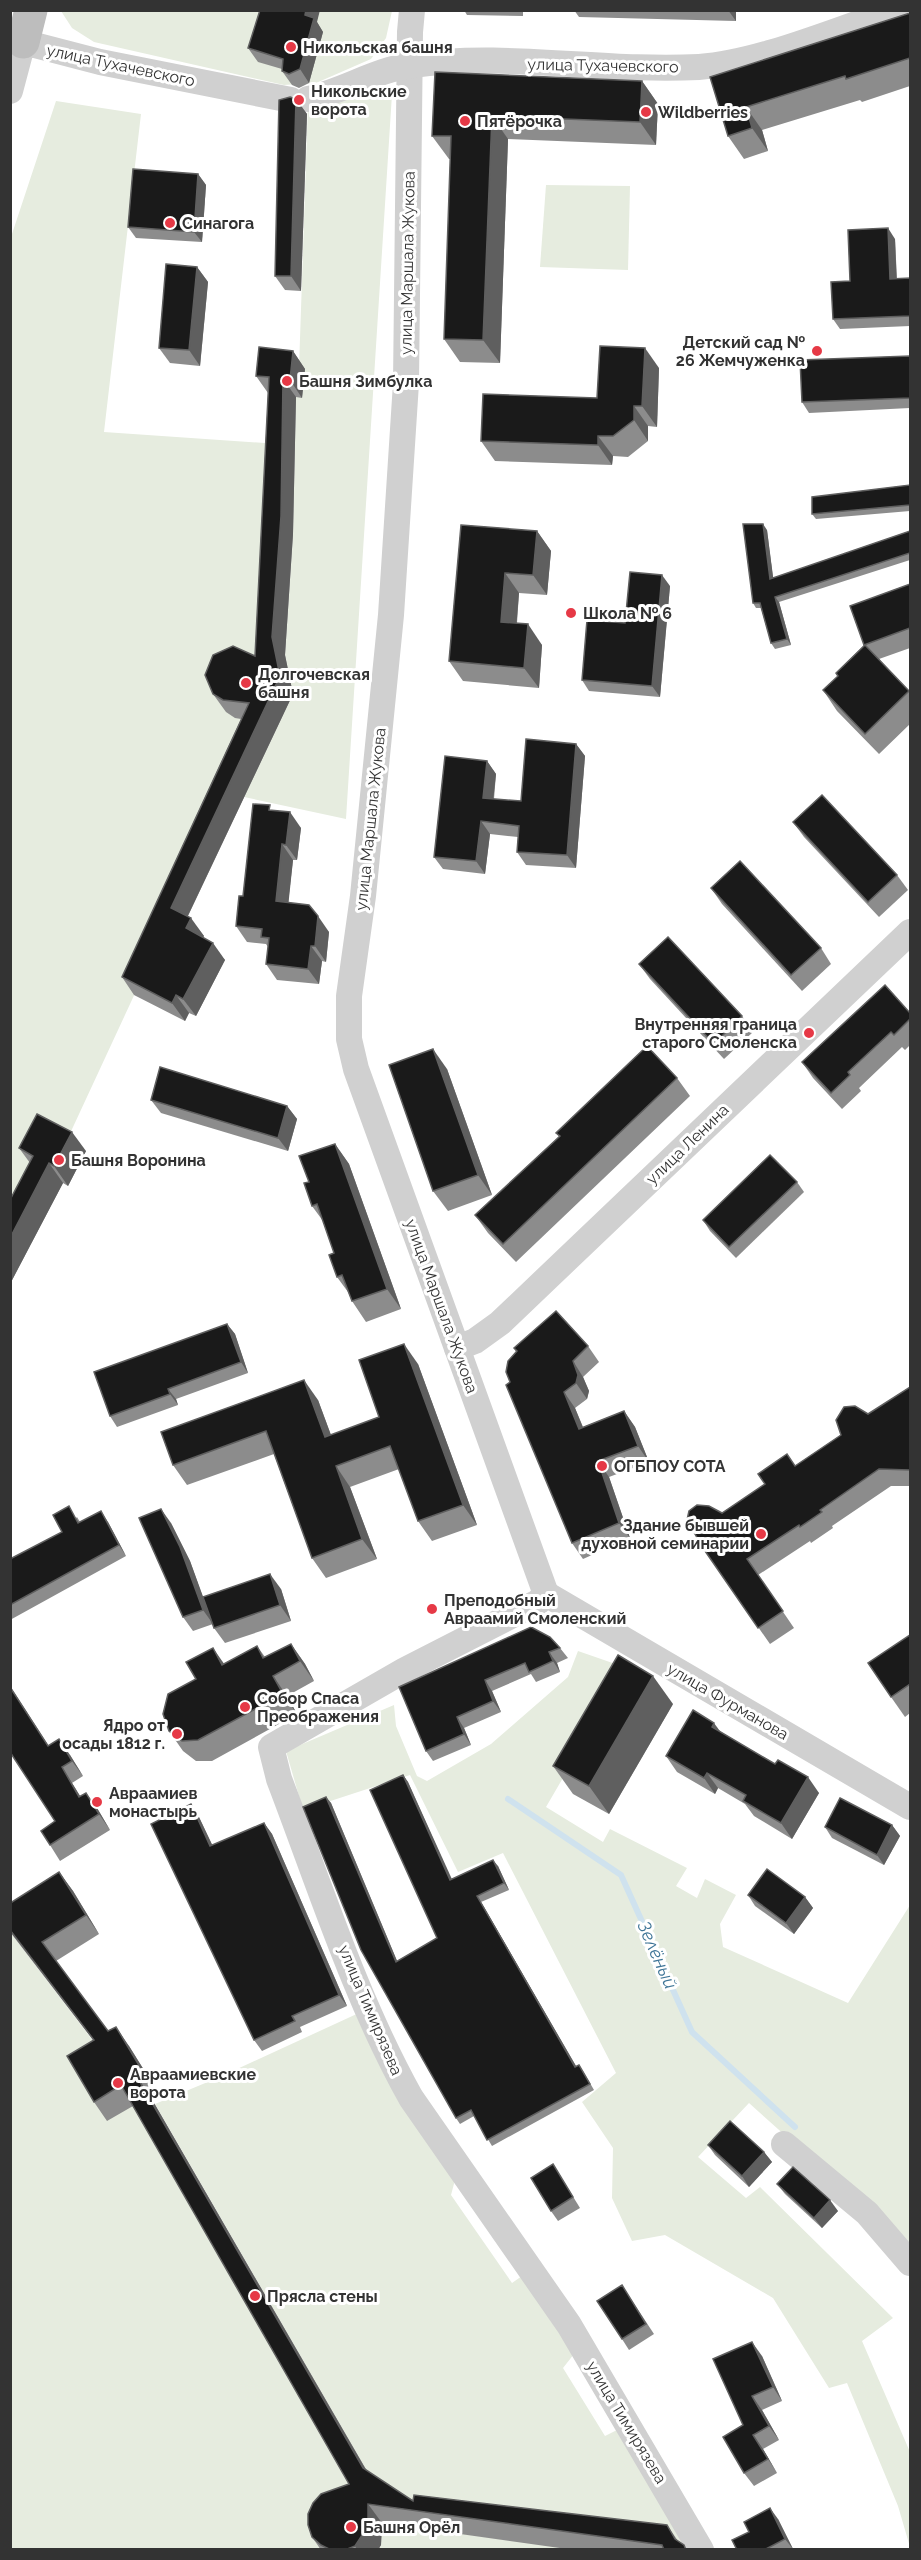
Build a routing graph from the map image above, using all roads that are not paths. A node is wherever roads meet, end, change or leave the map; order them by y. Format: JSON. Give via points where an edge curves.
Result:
{"nodes":[{"id":1,"x":31,"y":10,"type":"edge"},
{"id":2,"x":412,"y":10,"type":"edge"},
{"id":3,"x":896,"y":10,"type":"edge"},
{"id":4,"x":23,"y":42,"type":"junction"},
{"id":5,"x":411,"y":65,"type":"junction"},
{"id":6,"x":10,"y":91,"type":"edge"},
{"id":7,"x":910,"y":932,"type":"edge"},
{"id":8,"x":457,"y":1348,"type":"junction"},
{"id":9,"x":546,"y":1594,"type":"junction"},
{"id":10,"x":910,"y":1807,"type":"edge"},
{"id":11,"x":784,"y":2144,"type":"dead end"},
{"id":12,"x":910,"y":2263,"type":"edge"},
{"id":13,"x":701,"y":2550,"type":"edge"}],
"edges":[{"from":1,"to":4,"type":"street"},
{"from":2,"to":5,"type":"street","name":"улица Маршала Жукова"},
{"from":3,"to":5,"type":"street","name":"улица Тухачевского","via":[[771,51],[699,67],[466,62]]},
{"from":4,"to":5,"type":"street","name":"улица Тухачевского","via":[[100,62],[299,100]]},
{"from":4,"to":6,"type":"street"},
{"from":5,"to":8,"type":"street","name":"улица Маршала Жукова","via":[[406,383],[391,615],[348,1024],[356,1069]]},
{"from":7,"to":8,"type":"street","name":"улица Ленина","via":[[500,1323]]},
{"from":8,"to":9,"type":"street","name":"улица Маршала Жукова"},
{"from":9,"to":10,"type":"street","name":"улица Фурманова"},
{"from":9,"to":13,"type":"street","name":"улица Тимирязева","via":[[538,1602],[405,1670],[270,1747],[369,2014],[411,2098],[569,2325]]},
{"from":11,"to":12,"type":"street","via":[[867,2213]]}]}
